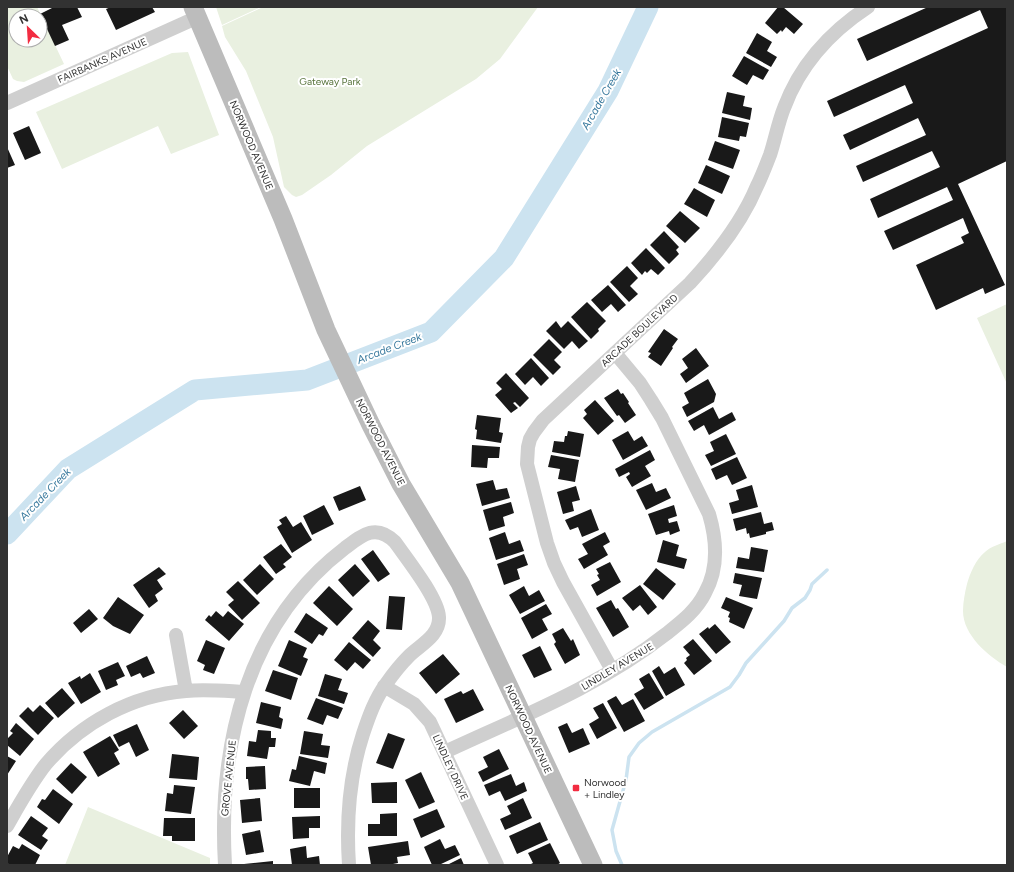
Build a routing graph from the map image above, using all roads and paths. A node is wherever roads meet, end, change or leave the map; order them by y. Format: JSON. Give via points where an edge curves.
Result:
{"nodes":[{"id":1,"x":868,"y":7,"type":"edge"},
{"id":2,"x":195,"y":12,"type":"edge"},
{"id":3,"x":9,"y":98,"type":"edge"},
{"id":4,"x":615,"y":353,"type":"junction"},
{"id":5,"x":176,"y":635,"type":"dead end"},
{"id":6,"x":612,"y":670,"type":"junction"},
{"id":7,"x":384,"y":686,"type":"junction"},
{"id":8,"x":186,"y":691,"type":"junction"},
{"id":9,"x":244,"y":692,"type":"junction"},
{"id":10,"x":523,"y":716,"type":"junction"},
{"id":11,"x":445,"y":752,"type":"junction"},
{"id":12,"x":7,"y":826,"type":"edge"},
{"id":13,"x":225,"y":865,"type":"edge"},
{"id":14,"x":349,"y":865,"type":"edge"},
{"id":15,"x":497,"y":865,"type":"edge"},
{"id":16,"x":593,"y":865,"type":"edge"}],
"edges":[{"from":1,"to":4,"type":"street","name":"ARCADE BOULEVARD","via":[[834,33],[802,72],[784,109],[757,188],[727,238],[690,283]]},
{"from":2,"to":3,"type":"street","name":"FAIRBANKS AVENUE"},
{"from":2,"to":10,"type":"main road","name":"NORWOOD AVENUE","via":[[283,219],[326,330],[401,484],[460,583]]},
{"from":4,"to":6,"type":"street","name":"ARCADE BOULEVARD","via":[[543,420],[530,439],[527,456],[528,473],[554,563]]},
{"from":4,"to":6,"type":"street","name":"LINDLEY AVENUE","via":[[640,383],[662,418],[709,514],[716,546],[712,578],[696,607],[685,619],[644,651]]},
{"from":5,"to":8,"type":"street"},
{"from":6,"to":10,"type":"street","name":"LINDLEY AVENUE"},
{"from":7,"to":9,"type":"street","via":[[408,657],[435,633],[439,618],[424,583],[395,542],[377,532],[360,536],[312,577],[280,618],[264,646]]},
{"from":7,"to":11,"type":"street","name":"LINDLEY DRIVE","via":[[420,709],[430,722]]},
{"from":7,"to":14,"type":"street","via":[[368,718],[351,782],[347,838]]},
{"from":8,"to":9,"type":"street"},
{"from":8,"to":12,"type":"street","via":[[134,702],[77,734],[46,764]]},
{"from":9,"to":13,"type":"street","name":"GROVE AVENUE","via":[[228,761],[224,822]]},
{"from":10,"to":11,"type":"street","name":"LINDLEY AVENUE"},
{"from":10,"to":16,"type":"main road","name":"NORWOOD AVENUE"},
{"from":11,"to":15,"type":"street","name":"LINDLEY DRIVE"}]}
